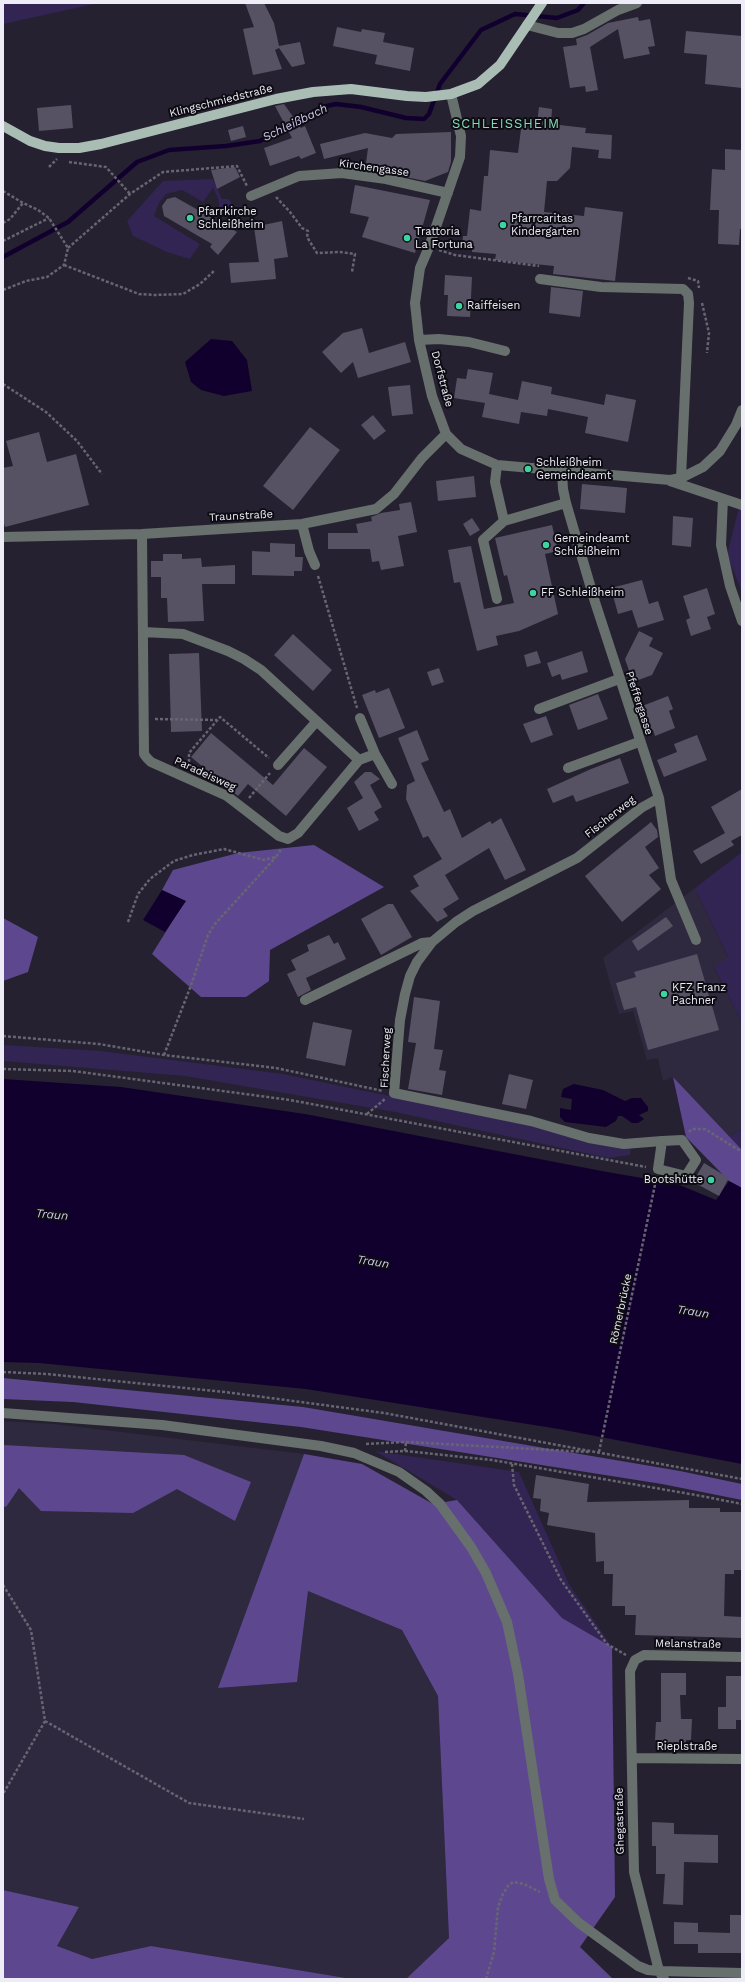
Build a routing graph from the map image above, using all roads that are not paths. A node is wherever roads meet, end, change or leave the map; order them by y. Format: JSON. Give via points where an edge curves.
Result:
{"nodes":[{"id":1,"x":542,"y":3,"type":"edge"},
{"id":2,"x":637,"y":3,"type":"edge"},
{"id":3,"x":529,"y":22,"type":"junction"},
{"id":4,"x":451,"y":94,"type":"junction"},
{"id":5,"x":3,"y":126,"type":"edge"},
{"id":6,"x":448,"y":193,"type":"junction"},
{"id":7,"x":251,"y":196,"type":"road end"},
{"id":8,"x":540,"y":279,"type":"dead end"},
{"id":9,"x":419,"y":340,"type":"junction"},
{"id":10,"x":505,"y":351,"type":"dead end"},
{"id":11,"x":742,"y":410,"type":"edge"},
{"id":12,"x":446,"y":434,"type":"junction"},
{"id":13,"x":497,"y":465,"type":"junction"},
{"id":14,"x":562,"y":472,"type":"junction"},
{"id":15,"x":681,"y":478,"type":"junction"},
{"id":16,"x":670,"y":480,"type":"junction"},
{"id":17,"x":723,"y":499,"type":"junction"},
{"id":18,"x":566,"y":503,"type":"junction"},
{"id":19,"x":742,"y":505,"type":"edge"},
{"id":20,"x":504,"y":521,"type":"junction"},
{"id":21,"x":302,"y":524,"type":"junction"},
{"id":22,"x":142,"y":534,"type":"junction"},
{"id":23,"x":3,"y":537,"type":"edge"},
{"id":24,"x":314,"y":565,"type":"road end"},
{"id":25,"x":497,"y":599,"type":"dead end"},
{"id":26,"x":742,"y":621,"type":"edge"},
{"id":27,"x":143,"y":632,"type":"junction"},
{"id":28,"x":619,"y":679,"type":"junction"},
{"id":29,"x":539,"y":709,"type":"dead end"},
{"id":30,"x":360,"y":718,"type":"road end"},
{"id":31,"x":316,"y":722,"type":"junction"},
{"id":32,"x":639,"y":742,"type":"junction"},
{"id":33,"x":375,"y":754,"type":"junction"},
{"id":34,"x":359,"y":760,"type":"junction"},
{"id":35,"x":278,"y":765,"type":"road end"},
{"id":36,"x":568,"y":768,"type":"dead end"},
{"id":37,"x":392,"y":784,"type":"dead end"},
{"id":38,"x":659,"y":798,"type":"junction"},
{"id":39,"x":696,"y":940,"type":"dead end"},
{"id":40,"x":432,"y":942,"type":"junction"},
{"id":41,"x":305,"y":1000,"type":"dead end"},
{"id":42,"x":662,"y":1142,"type":"junction"},
{"id":43,"x":3,"y":1413,"type":"edge"},
{"id":44,"x":742,"y":1657,"type":"edge"},
{"id":45,"x":635,"y":1660,"type":"joint"},
{"id":46,"x":632,"y":1758,"type":"junction"},
{"id":47,"x":742,"y":1759,"type":"edge"},
{"id":48,"x":742,"y":1973,"type":"edge"},
{"id":49,"x":661,"y":1975,"type":"edge"}],
"edges":[{"from":1,"to":3,"type":"main road","name":"Klingschmiedstraße"},
{"from":2,"to":3,"type":"street","via":[[572,33],[558,33]]},
{"from":3,"to":4,"type":"main road","name":"Klingschmiedstraße","via":[[510,53],[490,75],[478,84]]},
{"from":4,"to":5,"type":"main road","name":"Klingschmiedstraße","via":[[426,97],[351,89],[313,92],[79,148],[45,146]]},
{"from":4,"to":6,"type":"street","name":"Dorfstraße","via":[[461,136],[460,157]]},
{"from":6,"to":7,"type":"street","name":"Kirchengasse","via":[[386,179],[342,173],[299,176]]},
{"from":6,"to":9,"type":"street","name":"Dorfstraße","via":[[420,268],[414,303]]},
{"from":8,"to":15,"type":"street","via":[[601,287],[683,289],[688,294]]},
{"from":9,"to":10,"type":"street","via":[[469,342]]},
{"from":9,"to":12,"type":"street","name":"Dorfstraße","via":[[432,396]]},
{"from":11,"to":15,"type":"street","name":"Dorfstraße","via":[[720,451],[703,467]]},
{"from":12,"to":13,"type":"street","name":"Dorfstraße","via":[[461,449]]},
{"from":12,"to":21,"type":"street","name":"Traunstraße","via":[[422,458],[394,494],[376,510]]},
{"from":13,"to":14,"type":"street","name":"Dorfstraße"},
{"from":13,"to":20,"type":"street","via":[[495,482]]},
{"from":14,"to":16,"type":"street","name":"Dorfstraße"},
{"from":14,"to":18,"type":"street","name":"Pfeffergasse"},
{"from":15,"to":16,"type":"street","name":"Dorfstraße"},
{"from":16,"to":17,"type":"street"},
{"from":17,"to":19,"type":"street"},
{"from":17,"to":26,"type":"street","via":[[721,545],[730,586]]},
{"from":18,"to":20,"type":"street"},
{"from":18,"to":28,"type":"street","name":"Pfeffergasse"},
{"from":20,"to":25,"type":"street","via":[[483,540]]},
{"from":21,"to":22,"type":"street","name":"Traunstraße"},
{"from":21,"to":24,"type":"street"},
{"from":22,"to":23,"type":"street","name":"Traunstraße"},
{"from":22,"to":27,"type":"street","name":"Paradeisweg"},
{"from":27,"to":31,"type":"street","via":[[183,634],[239,656],[261,670]]},
{"from":27,"to":34,"type":"street","name":"Paradeisweg","via":[[144,754],[151,762],[227,796],[279,836],[288,839],[298,833]]},
{"from":28,"to":29,"type":"street"},
{"from":28,"to":32,"type":"street","name":"Pfeffergasse"},
{"from":30,"to":33,"type":"street"},
{"from":31,"to":34,"type":"street"},
{"from":31,"to":35,"type":"street"},
{"from":32,"to":36,"type":"street"},
{"from":32,"to":38,"type":"street","name":"Pfeffergasse"},
{"from":33,"to":34,"type":"street"},
{"from":33,"to":37,"type":"street"},
{"from":38,"to":39,"type":"street","name":"Pfeffergasse","via":[[671,880]]},
{"from":38,"to":40,"type":"street","name":"Fischerweg","via":[[641,808],[577,858],[473,911]]},
{"from":40,"to":41,"type":"street","name":"Fischerweg","via":[[422,943]]},
{"from":40,"to":42,"type":"street","name":"Fischerweg","via":[[417,962],[405,994],[400,1020],[394,1093],[531,1121],[589,1138],[624,1144]]},
{"from":42,"to":42,"type":"street","name":"Fischerweg","via":[[682,1140],[696,1160],[686,1176],[658,1169]]},
{"from":43,"to":49,"type":"street","via":[[162,1425],[321,1446],[354,1453],[399,1472],[426,1491],[440,1504],[471,1546],[507,1622],[518,1674],[549,1879],[555,1900],[579,1923],[618,1953],[638,1966]]},
{"from":44,"to":45,"type":"street","name":"Melanstraße","via":[[644,1655]]},
{"from":45,"to":46,"type":"street","name":"Ghegastraße","via":[[630,1670]]},
{"from":46,"to":47,"type":"street","name":"Rieplstraße"},
{"from":46,"to":49,"type":"street","name":"Ghegastraße","via":[[634,1872]]},
{"from":48,"to":49,"type":"street"}]}
